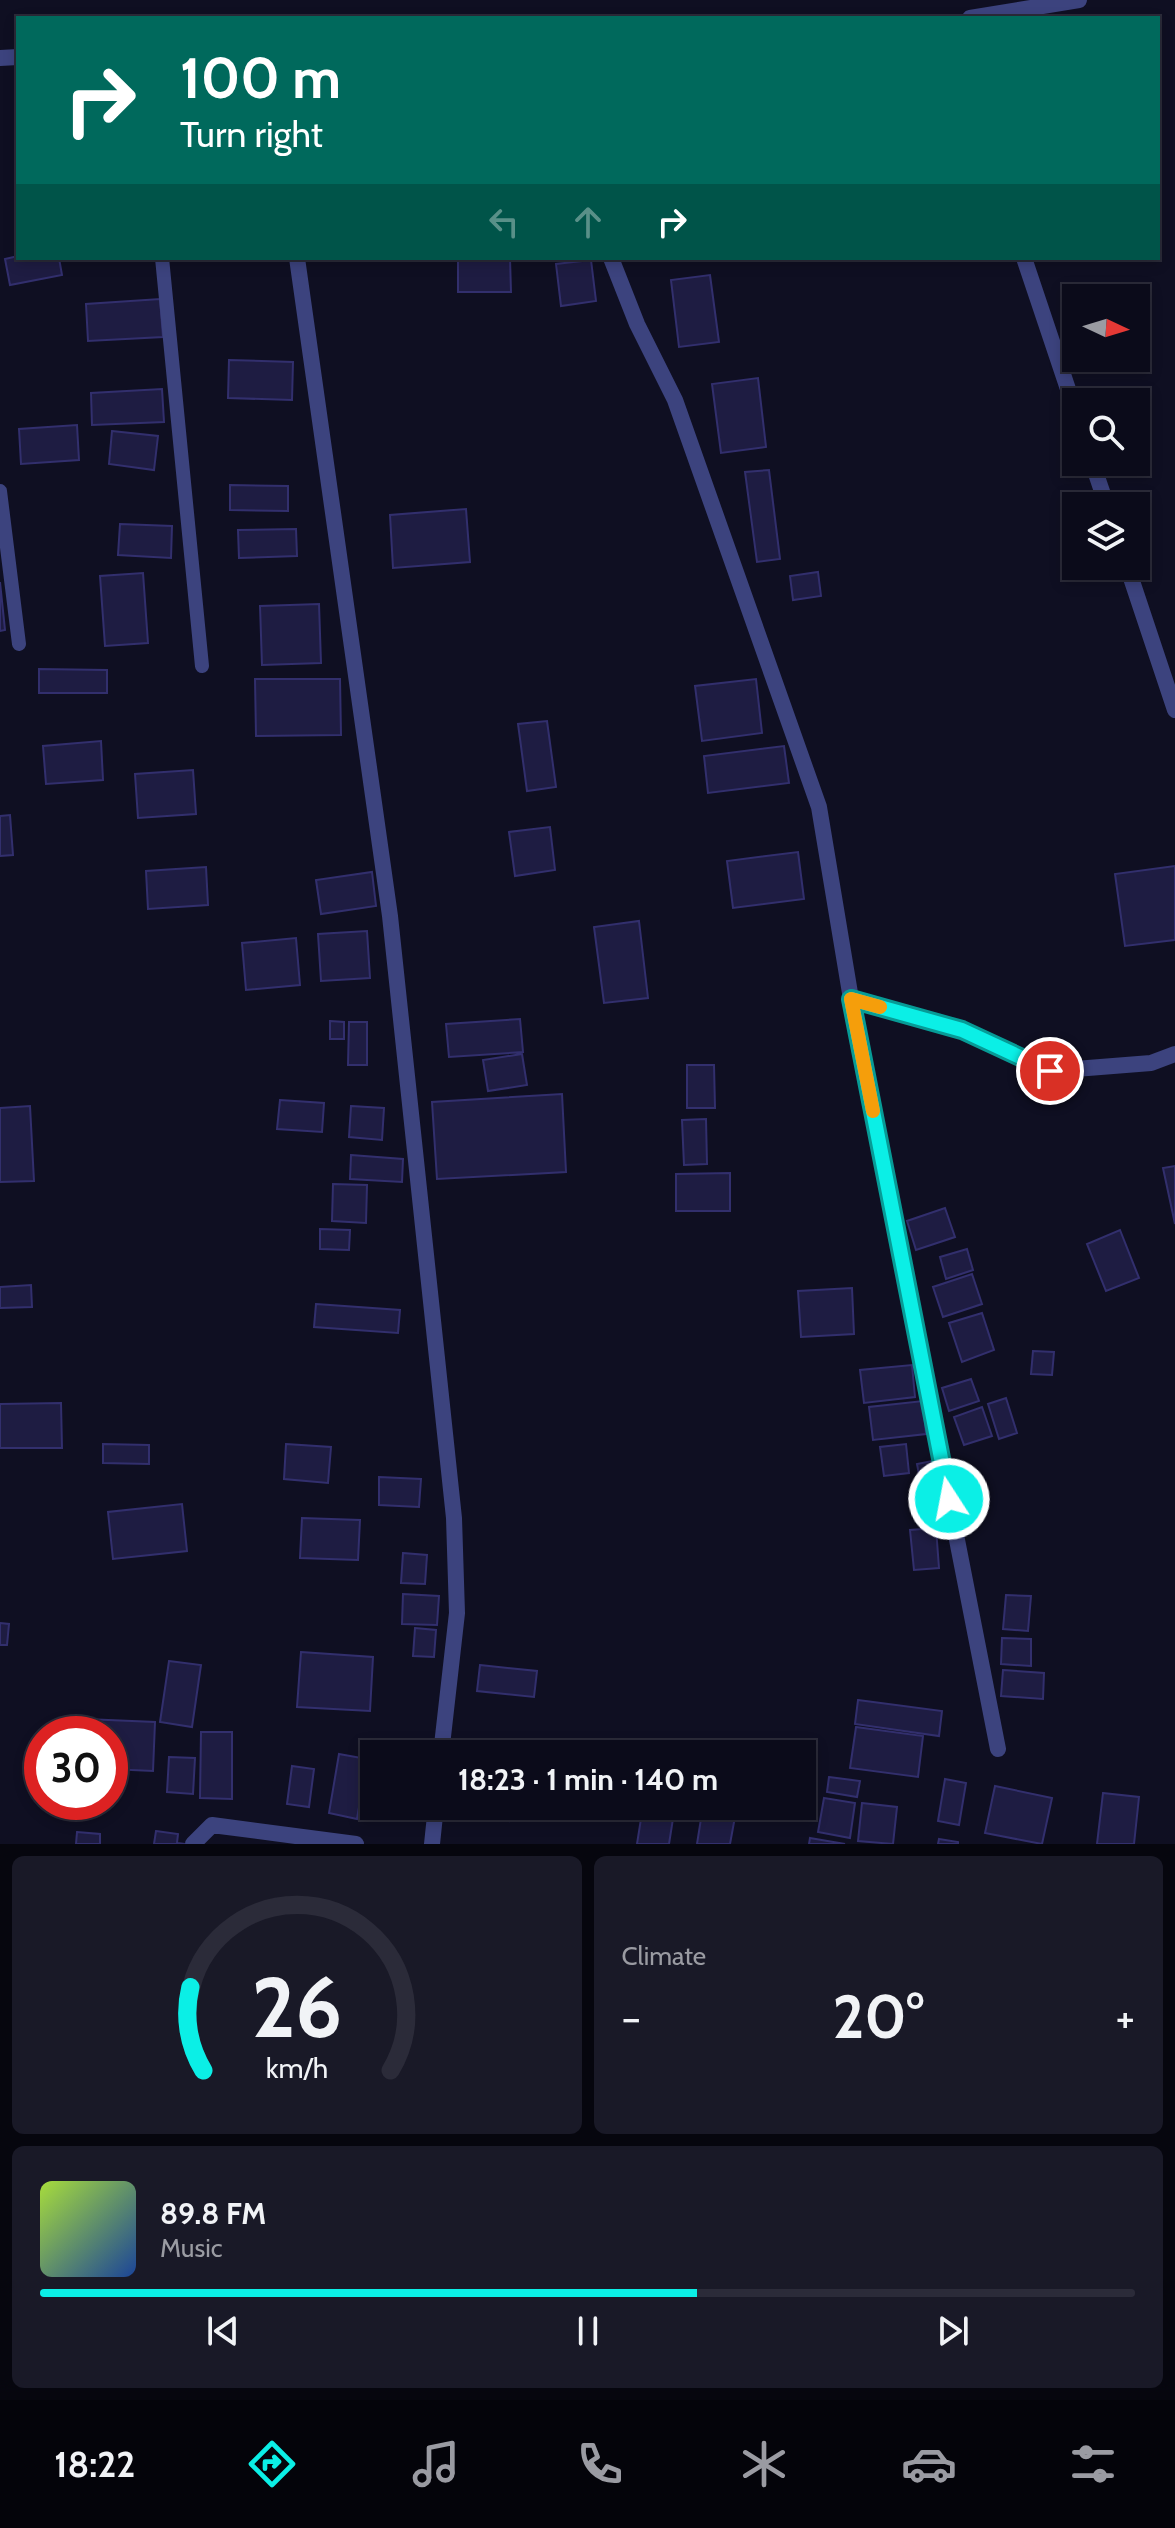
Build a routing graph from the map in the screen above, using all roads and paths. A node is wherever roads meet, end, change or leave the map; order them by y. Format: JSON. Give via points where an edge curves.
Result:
{"nodes":[{"id":1,"x":1079,"y":0,"type":"edge"},
{"id":2,"x":982,"y":16,"type":"edge"},
{"id":3,"x":162,"y":260,"type":"edge"},
{"id":4,"x":297,"y":260,"type":"edge"},
{"id":5,"x":612,"y":260,"type":"edge"},
{"id":6,"x":1025,"y":260,"type":"edge"},
{"id":7,"x":1068,"y":388,"type":"edge"},
{"id":8,"x":0,"y":491,"type":"edge"},
{"id":9,"x":1132,"y":580,"type":"edge"},
{"id":10,"x":19,"y":644,"type":"dead end"},
{"id":11,"x":202,"y":666,"type":"dead end"},
{"id":12,"x":1175,"y":710,"type":"edge"},
{"id":13,"x":851,"y":999,"type":"junction"},
{"id":14,"x":1175,"y":1054,"type":"edge"},
{"id":15,"x":443,"y":1740,"type":"edge"},
{"id":16,"x":998,"y":1749,"type":"dead end"},
{"id":17,"x":435,"y":1820,"type":"edge"},
{"id":18,"x":193,"y":1844,"type":"edge"},
{"id":19,"x":356,"y":1844,"type":"edge"},
{"id":20,"x":432,"y":1844,"type":"edge"}],
"edges":[{"from":1,"to":2,"type":"street"},
{"from":3,"to":11,"type":"lane"},
{"from":4,"to":15,"type":"street","via":[[390,916],[454,1518],[457,1613]]},
{"from":5,"to":13,"type":"street","via":[[675,400],[819,807]]},
{"from":6,"to":7,"type":"street"},
{"from":8,"to":10,"type":"lane"},
{"from":9,"to":12,"type":"street"},
{"from":13,"to":14,"type":"street","via":[[962,1030],[1050,1071],[1151,1063]]},
{"from":13,"to":16,"type":"street"},
{"from":17,"to":20,"type":"street"},
{"from":18,"to":19,"type":"street","via":[[212,1825]]}]}
